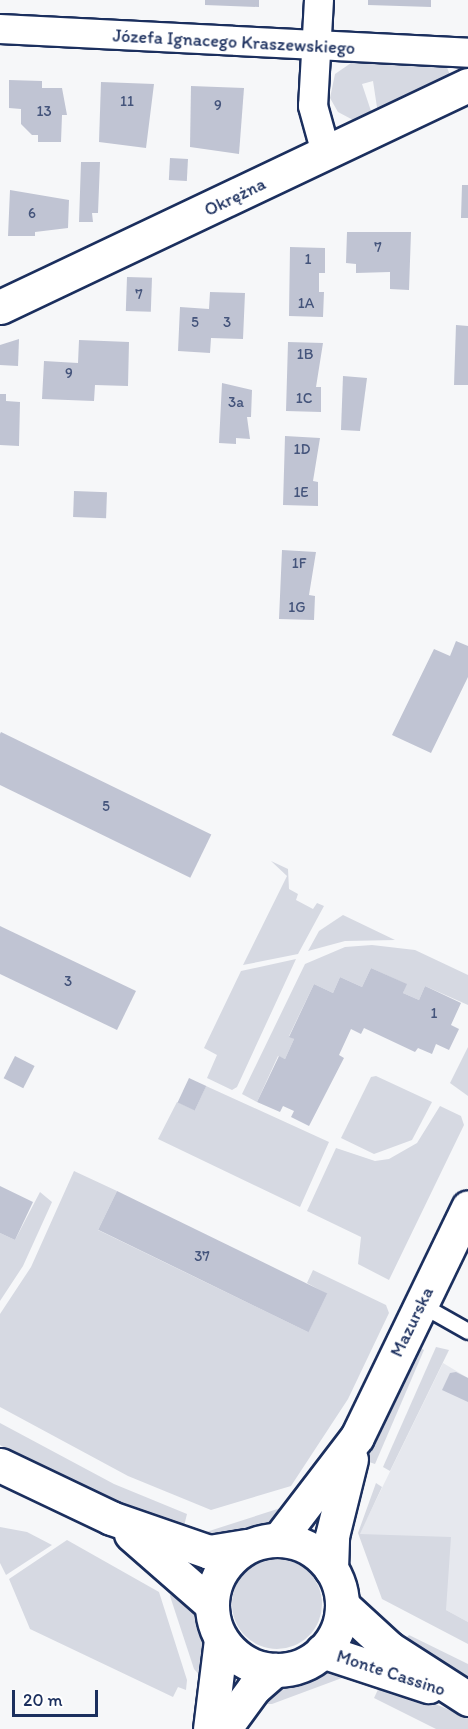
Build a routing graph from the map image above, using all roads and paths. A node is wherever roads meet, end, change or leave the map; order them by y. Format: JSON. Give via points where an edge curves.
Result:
{"nodes":[{"id":1,"x":319,"y":0,"type":"edge"},
{"id":2,"x":0,"y":29,"type":"edge"},
{"id":3,"x":317,"y":47,"type":"junction"},
{"id":4,"x":468,"y":53,"type":"edge"},
{"id":5,"x":468,"y":85,"type":"edge"},
{"id":6,"x":326,"y":153,"type":"junction"},
{"id":7,"x":0,"y":307,"type":"edge"},
{"id":8,"x":468,"y":1207,"type":"edge"},
{"id":9,"x":420,"y":1304,"type":"junction"},
{"id":10,"x":468,"y":1331,"type":"edge"},
{"id":11,"x":357,"y":1437,"type":"junction"},
{"id":12,"x":0,"y":1465,"type":"edge"},
{"id":13,"x":111,"y":1518,"type":"junction"},
{"id":14,"x":279,"y":1539,"type":"junction"},
{"id":15,"x":248,"y":1546,"type":"junction"},
{"id":16,"x":331,"y":1569,"type":"junction"},
{"id":17,"x":211,"y":1604,"type":"junction"},
{"id":18,"x":342,"y":1605,"type":"junction"},
{"id":19,"x":221,"y":1640,"type":"junction"},
{"id":20,"x":322,"y":1651,"type":"junction"},
{"id":21,"x":275,"y":1670,"type":"junction"},
{"id":22,"x":464,"y":1697,"type":"edge"},
{"id":23,"x":210,"y":1729,"type":"edge"},
{"id":24,"x":224,"y":1729,"type":"edge"}],
"edges":[{"from":1,"to":3,"type":"street"},
{"from":2,"to":3,"type":"street","name":"Józefa Ignacego Kraszewskiego"},
{"from":3,"to":4,"type":"street","name":"Józefa Ignacego Kraszewskiego"},
{"from":3,"to":6,"type":"street","via":[[313,106]]},
{"from":5,"to":6,"type":"street","name":"Okrężna"},
{"from":6,"to":7,"type":"street","name":"Okrężna"},
{"from":8,"to":9,"type":"street","name":"Mazurska"},
{"from":9,"to":10,"type":"lane"},
{"from":9,"to":11,"type":"street","name":"Mazurska"},
{"from":11,"to":14,"type":"street","name":"Mazurska"},
{"from":11,"to":16,"type":"street","name":"Mazurska","via":[[332,1536]]},
{"from":12,"to":13,"type":"street"},
{"from":13,"to":15,"type":"street","via":[[209,1552]]},
{"from":13,"to":17,"type":"street"},
{"from":14,"to":15,"type":"street"},
{"from":14,"to":16,"type":"street","via":[[309,1547]]},
{"from":15,"to":17,"type":"street","via":[[221,1570]]},
{"from":16,"to":18,"type":"street"},
{"from":17,"to":19,"type":"street"},
{"from":18,"to":20,"type":"street","via":[[336,1630]]},
{"from":18,"to":22,"type":"street","name":"Monte Cassino","via":[[389,1648]]},
{"from":19,"to":21,"type":"street","via":[[245,1662]]},
{"from":19,"to":23,"type":"street"},
{"from":20,"to":21,"type":"street","via":[[293,1668]]},
{"from":20,"to":22,"type":"street","name":"Monte Cassino"},
{"from":21,"to":24,"type":"street","via":[[254,1688]]}]}
